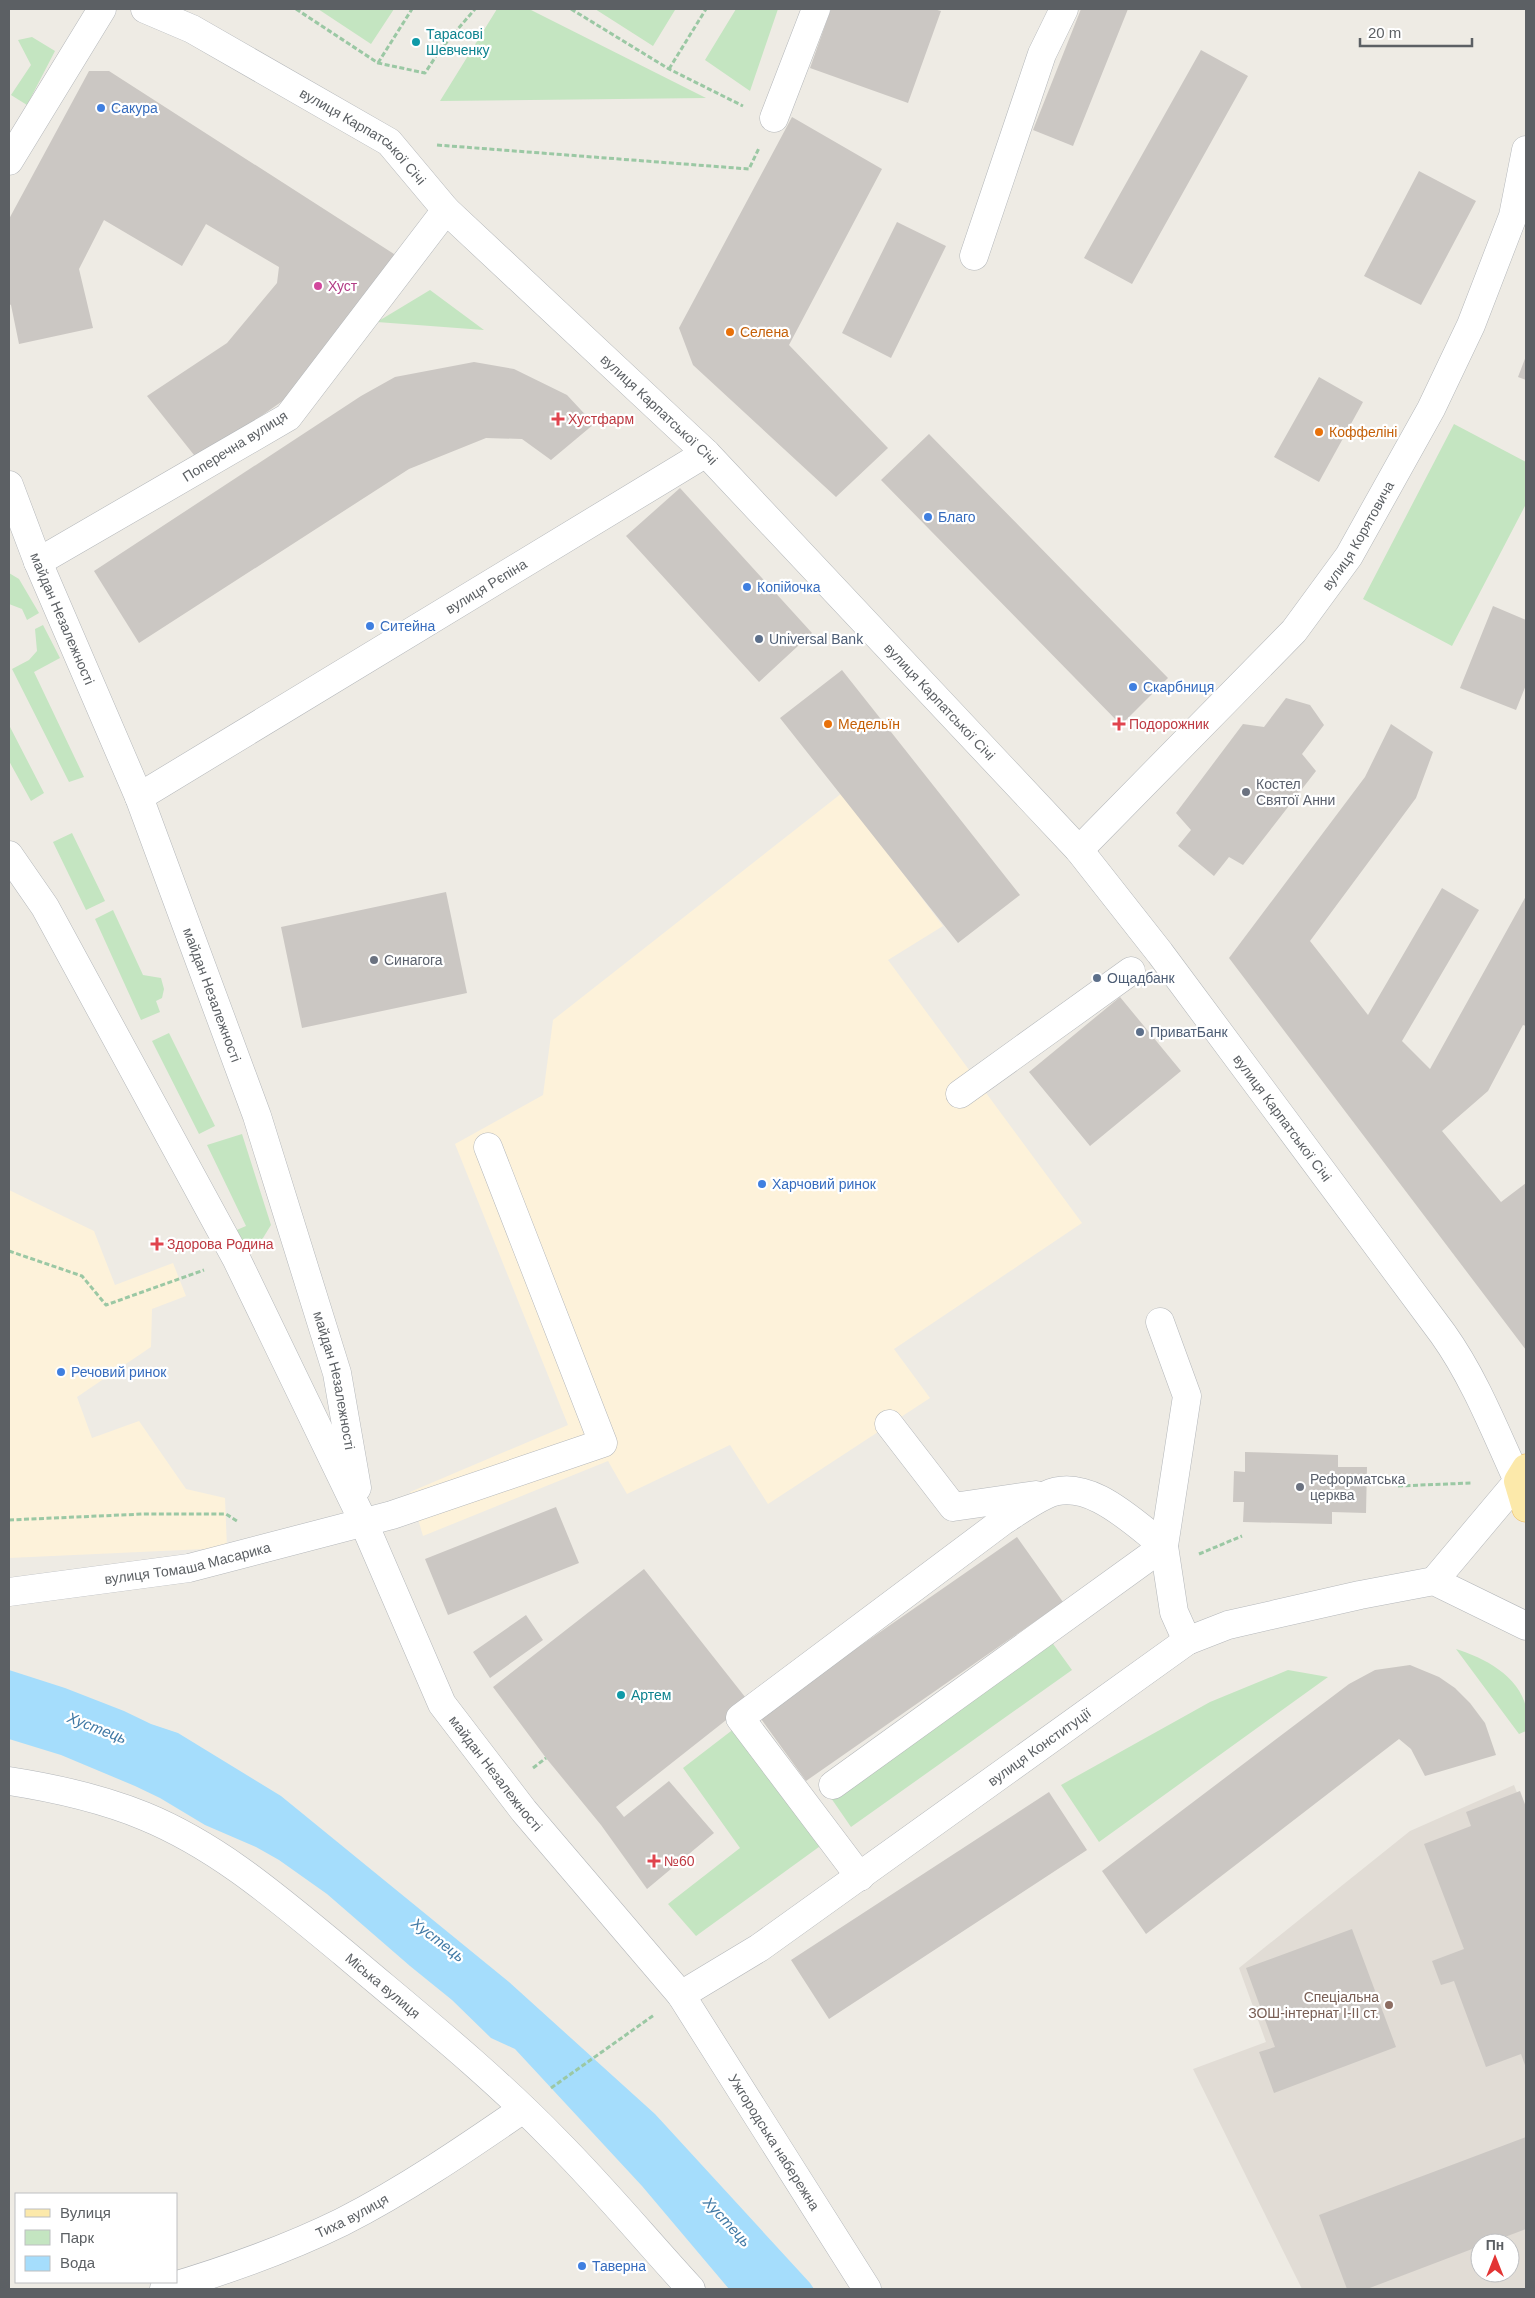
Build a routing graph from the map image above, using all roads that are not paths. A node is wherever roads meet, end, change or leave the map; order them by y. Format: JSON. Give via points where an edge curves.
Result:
{"nodes":[{"id":1,"x":102,"y":9,"type":"edge"},
{"id":2,"x":145,"y":9,"type":"edge"},
{"id":3,"x":816,"y":9,"type":"edge"},
{"id":4,"x":1064,"y":9,"type":"edge"},
{"id":5,"x":762,"y":114,"type":"road end"},
{"id":6,"x":1526,"y":150,"type":"edge"},
{"id":7,"x":9,"y":161,"type":"edge"},
{"id":8,"x":446,"y":210,"type":"junction"},
{"id":9,"x":974,"y":256,"type":"dead end"},
{"id":10,"x":706,"y":453,"type":"junction"},
{"id":11,"x":9,"y":486,"type":"edge"},
{"id":12,"x":38,"y":562,"type":"junction"},
{"id":13,"x":139,"y":797,"type":"junction"},
{"id":14,"x":1080,"y":850,"type":"junction"},
{"id":15,"x":9,"y":855,"type":"edge"},
{"id":16,"x":1131,"y":971,"type":"dead end"},
{"id":17,"x":960,"y":1094,"type":"dead end"},
{"id":18,"x":488,"y":1147,"type":"dead end"},
{"id":19,"x":1160,"y":1322,"type":"dead end"},
{"id":20,"x":890,"y":1424,"type":"dead end"},
{"id":21,"x":1522,"y":1475,"type":"edge"},
{"id":22,"x":1048,"y":1494,"type":"junction"},
{"id":23,"x":1526,"y":1508,"type":"edge"},
{"id":24,"x":364,"y":1521,"type":"junction"},
{"id":25,"x":1164,"y":1546,"type":"junction"},
{"id":26,"x":1434,"y":1581,"type":"junction"},
{"id":27,"x":9,"y":1592,"type":"edge"},
{"id":28,"x":1526,"y":1626,"type":"edge"},
{"id":29,"x":1187,"y":1641,"type":"junction"},
{"id":30,"x":9,"y":1781,"type":"edge"},
{"id":31,"x":833,"y":1785,"type":"dead end"},
{"id":32,"x":860,"y":1877,"type":"junction"},
{"id":33,"x":680,"y":1995,"type":"junction"},
{"id":34,"x":523,"y":2109,"type":"junction"},
{"id":35,"x":164,"y":2289,"type":"edge"},
{"id":36,"x":691,"y":2289,"type":"edge"},
{"id":37,"x":867,"y":2289,"type":"edge"}],
"edges":[{"from":1,"to":7,"type":"street"},
{"from":2,"to":8,"type":"street","name":"вулиця Карпатської Січі","via":[[192,29],[389,142]]},
{"from":3,"to":5,"type":"street"},
{"from":4,"to":9,"type":"street","via":[[1042,54]]},
{"from":6,"to":14,"type":"street","name":"вулиця Корятовича","via":[[1513,216],[1471,325],[1431,409],[1349,556],[1294,631]]},
{"from":8,"to":10,"type":"street","name":"вулиця Карпатської Січі"},
{"from":8,"to":12,"type":"street","name":"Поперечна вулиця","via":[[288,417]]},
{"from":10,"to":13,"type":"street","name":"вулиця Рєпіна"},
{"from":10,"to":14,"type":"street","name":"вулиця Карпатської Січі"},
{"from":11,"to":12,"type":"street","name":"майдан Незалежності"},
{"from":12,"to":13,"type":"street","name":"майдан Незалежності"},
{"from":13,"to":24,"type":"street","name":"майдан Незалежності","via":[[257,1116],[337,1373]]},
{"from":14,"to":21,"type":"street","name":"вулиця Карпатської Січі","via":[[1461,1360]]},
{"from":15,"to":24,"type":"street","name":"майдан Незалежності","via":[[45,907],[236,1258]]},
{"from":16,"to":17,"type":"street"},
{"from":18,"to":24,"type":"street","name":"вулиця Томаша Масарика","via":[[603,1443],[392,1515]]},
{"from":19,"to":25,"type":"street","via":[[1187,1396]]},
{"from":20,"to":22,"type":"street","via":[[953,1507]]},
{"from":21,"to":23,"type":"main road","name":"вулиця Карпатської Січі"},
{"from":21,"to":26,"type":"street"},
{"from":22,"to":25,"type":"street","via":[[1072,1489],[1105,1500]]},
{"from":22,"to":32,"type":"street","via":[[1003,1521],[740,1718]]},
{"from":24,"to":27,"type":"street","name":"вулиця Томаша Масарика","via":[[189,1568]]},
{"from":24,"to":33,"type":"street","name":"майдан Незалежності","via":[[442,1704],[524,1811]]},
{"from":25,"to":29,"type":"street","via":[[1174,1612]]},
{"from":25,"to":31,"type":"street"},
{"from":26,"to":28,"type":"street"},
{"from":26,"to":29,"type":"street","name":"вулиця Конституції","via":[[1228,1625]]},
{"from":29,"to":32,"type":"street","name":"вулиця Конституції"},
{"from":30,"to":34,"type":"street","name":"Міська вулиця","via":[[102,1802],[144,1816],[194,1840],[250,1876],[462,2051]]},
{"from":32,"to":33,"type":"street","name":"вулиця Конституції","via":[[759,1948]]},
{"from":33,"to":37,"type":"street","name":"Ужгородська набережна"},
{"from":34,"to":35,"type":"street","name":"Тиха вулиця","via":[[426,2173],[343,2221],[252,2261]]},
{"from":34,"to":36,"type":"street","name":"Міська вулиця","via":[[599,2185]]}]}
